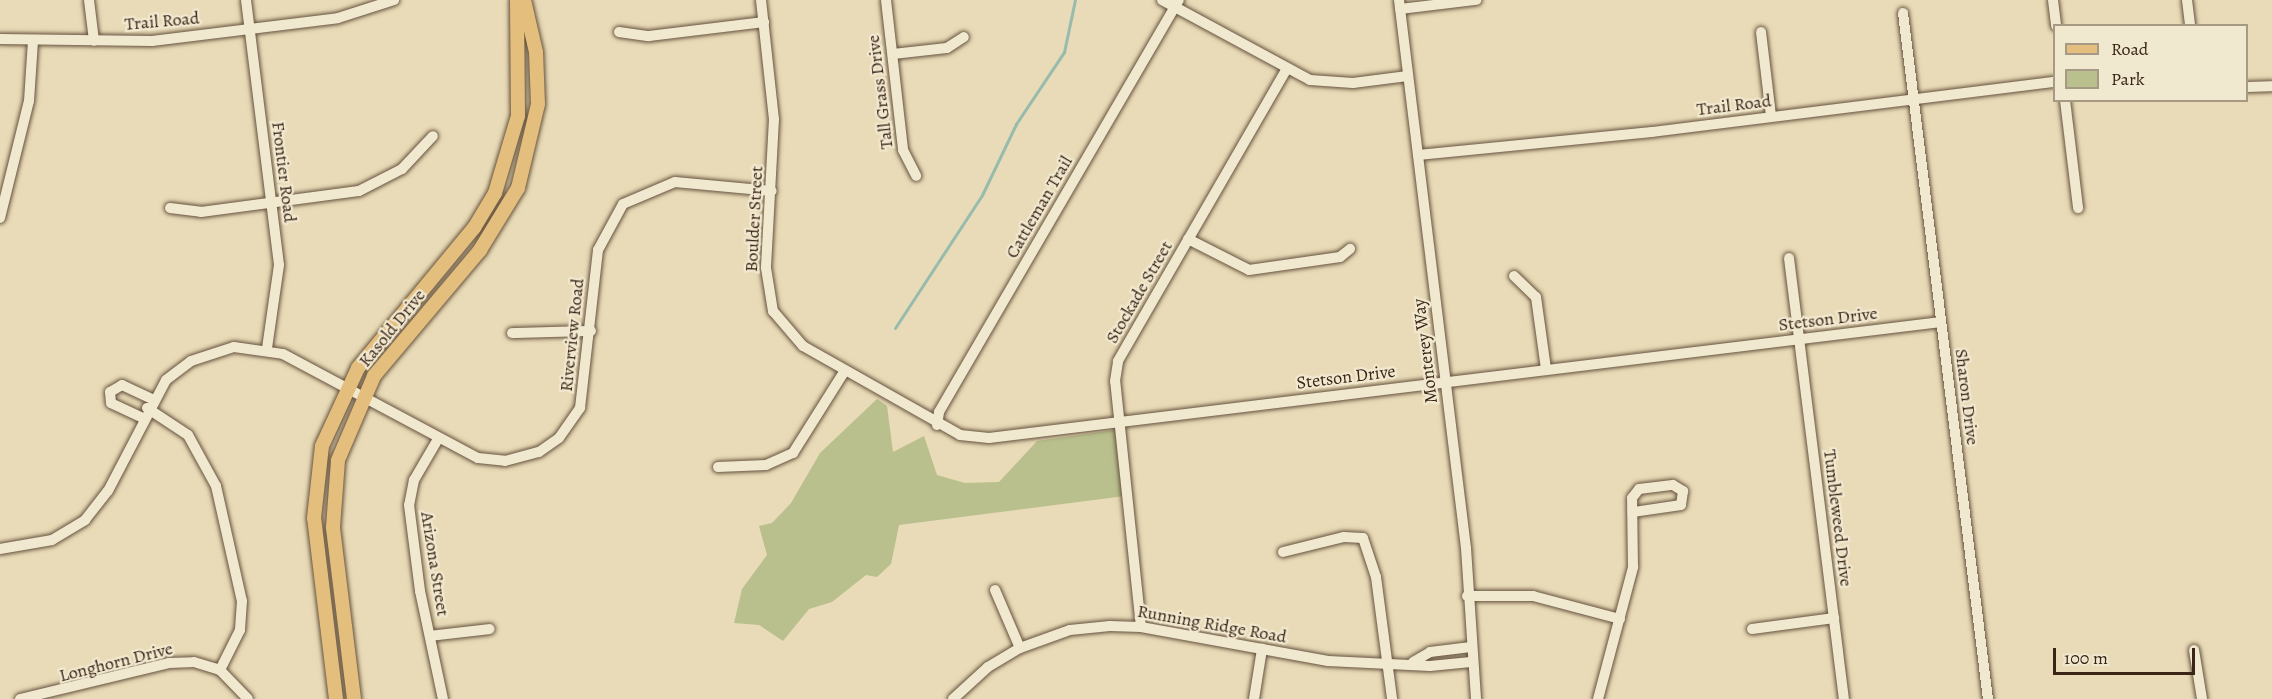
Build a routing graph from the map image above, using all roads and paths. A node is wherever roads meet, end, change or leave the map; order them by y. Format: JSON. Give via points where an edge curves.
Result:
{"nodes":[{"id":1,"x":89,"y":0,"type":"edge"},
{"id":2,"x":246,"y":0,"type":"edge"},
{"id":3,"x":517,"y":0,"type":"edge"},
{"id":4,"x":524,"y":0,"type":"edge"},
{"id":5,"x":761,"y":0,"type":"edge"},
{"id":6,"x":886,"y":0,"type":"edge"},
{"id":7,"x":1162,"y":0,"type":"edge"},
{"id":8,"x":1476,"y":0,"type":"edge"},
{"id":9,"x":2053,"y":0,"type":"edge"},
{"id":10,"x":2187,"y":0,"type":"edge"},
{"id":11,"x":389,"y":1,"type":"edge"},
{"id":12,"x":1177,"y":4,"type":"edge"},
{"id":13,"x":1399,"y":5,"type":"edge"},
{"id":14,"x":1903,"y":13,"type":"dead end"},
{"id":15,"x":764,"y":22,"type":"junction"},
{"id":16,"x":2056,"y":24,"type":"edge"},
{"id":17,"x":2190,"y":24,"type":"edge"},
{"id":18,"x":250,"y":29,"type":"junction"},
{"id":19,"x":619,"y":32,"type":"dead end"},
{"id":20,"x":1761,"y":32,"type":"dead end"},
{"id":21,"x":964,"y":37,"type":"dead end"},
{"id":22,"x":0,"y":39,"type":"edge"},
{"id":23,"x":33,"y":40,"type":"junction"},
{"id":24,"x":94,"y":41,"type":"junction"},
{"id":25,"x":893,"y":54,"type":"junction"},
{"id":26,"x":1286,"y":70,"type":"junction"},
{"id":27,"x":1408,"y":76,"type":"junction"},
{"id":28,"x":2053,"y":82,"type":"edge"},
{"id":29,"x":2272,"y":86,"type":"edge"},
{"id":30,"x":2248,"y":87,"type":"edge"},
{"id":31,"x":1915,"y":99,"type":"junction"},
{"id":32,"x":2065,"y":102,"type":"edge"},
{"id":33,"x":1772,"y":117,"type":"junction"},
{"id":34,"x":433,"y":136,"type":"dead end"},
{"id":35,"x":1418,"y":155,"type":"junction"},
{"id":36,"x":916,"y":177,"type":"dead end"},
{"id":37,"x":772,"y":191,"type":"junction"},
{"id":38,"x":271,"y":203,"type":"junction"},
{"id":39,"x":170,"y":208,"type":"dead end"},
{"id":40,"x":2078,"y":208,"type":"dead end"},
{"id":41,"x":0,"y":214,"type":"edge"},
{"id":42,"x":1188,"y":239,"type":"junction"},
{"id":43,"x":1350,"y":249,"type":"dead end"},
{"id":44,"x":1789,"y":258,"type":"dead end"},
{"id":45,"x":1514,"y":276,"type":"dead end"},
{"id":46,"x":1941,"y":322,"type":"junction"},
{"id":47,"x":591,"y":331,"type":"junction"},
{"id":48,"x":512,"y":333,"type":"dead end"},
{"id":49,"x":1799,"y":340,"type":"junction"},
{"id":50,"x":267,"y":348,"type":"junction"},
{"id":51,"x":1546,"y":369,"type":"junction"},
{"id":52,"x":844,"y":372,"type":"junction"},
{"id":53,"x":1444,"y":381,"type":"junction"},
{"id":54,"x":346,"y":387,"type":"junction"},
{"id":55,"x":873,"y":388,"type":"joint"},
{"id":56,"x":362,"y":396,"type":"junction"},
{"id":57,"x":147,"y":408,"type":"junction"},
{"id":58,"x":1120,"y":422,"type":"junction"},
{"id":59,"x":937,"y":425,"type":"junction"},
{"id":60,"x":438,"y":440,"type":"junction"},
{"id":61,"x":718,"y":467,"type":"dead end"},
{"id":62,"x":1633,"y":512,"type":"junction"},
{"id":63,"x":0,"y":549,"type":"edge"},
{"id":64,"x":1283,"y":552,"type":"dead end"},
{"id":65,"x":995,"y":590,"type":"dead end"},
{"id":66,"x":1467,"y":596,"type":"junction"},
{"id":67,"x":1834,"y":618,"type":"junction"},
{"id":68,"x":1620,"y":619,"type":"junction"},
{"id":69,"x":1141,"y":627,"type":"junction"},
{"id":70,"x":490,"y":629,"type":"dead end"},
{"id":71,"x":1752,"y":629,"type":"dead end"},
{"id":72,"x":430,"y":636,"type":"junction"},
{"id":73,"x":1469,"y":646,"type":"junction"},
{"id":74,"x":1020,"y":648,"type":"junction"},
{"id":75,"x":1262,"y":650,"type":"junction"},
{"id":76,"x":2194,"y":650,"type":"dead end"},
{"id":77,"x":1413,"y":662,"type":"junction"},
{"id":78,"x":1471,"y":662,"type":"junction"},
{"id":79,"x":1388,"y":663,"type":"junction"},
{"id":80,"x":220,"y":670,"type":"junction"},
{"id":81,"x":20,"y":699,"type":"edge"},
{"id":82,"x":248,"y":699,"type":"edge"},
{"id":83,"x":336,"y":699,"type":"edge"},
{"id":84,"x":354,"y":699,"type":"edge"},
{"id":85,"x":443,"y":699,"type":"edge"},
{"id":86,"x":953,"y":699,"type":"edge"},
{"id":87,"x":1254,"y":699,"type":"edge"},
{"id":88,"x":1392,"y":699,"type":"edge"},
{"id":89,"x":1476,"y":699,"type":"edge"},
{"id":90,"x":1598,"y":699,"type":"edge"},
{"id":91,"x":1844,"y":699,"type":"edge"},
{"id":92,"x":1988,"y":699,"type":"edge"},
{"id":93,"x":2202,"y":699,"type":"edge"}],
"edges":[{"from":1,"to":24,"type":"street"},
{"from":2,"to":18,"type":"street","name":"Frontier Road"},
{"from":3,"to":54,"type":"main road","name":"Kasold Drive","via":[[518,116],[495,193],[474,228]]},
{"from":4,"to":56,"type":"main road","name":"Kasold Drive","via":[[538,96],[531,148],[518,188],[480,250]]},
{"from":5,"to":15,"type":"street","name":"Boulder Street"},
{"from":6,"to":25,"type":"street","name":"Tall Grass Drive"},
{"from":7,"to":12,"type":"street"},
{"from":8,"to":13,"type":"street"},
{"from":9,"to":16,"type":"street"},
{"from":10,"to":17,"type":"street"},
{"from":11,"to":18,"type":"street","name":"Trail Road","via":[[338,18]]},
{"from":12,"to":26,"type":"street"},
{"from":12,"to":59,"type":"street","name":"Cattleman Trail","via":[[939,412]]},
{"from":13,"to":27,"type":"street","name":"Monterey Way"},
{"from":14,"to":31,"type":"street","name":"Sharon Drive"},
{"from":15,"to":19,"type":"street","via":[[649,36]]},
{"from":15,"to":37,"type":"street","name":"Boulder Street","via":[[774,119]]},
{"from":18,"to":24,"type":"street","name":"Trail Road"},
{"from":18,"to":38,"type":"street","name":"Frontier Road"},
{"from":20,"to":33,"type":"street"},
{"from":21,"to":25,"type":"street","via":[[947,48]]},
{"from":22,"to":23,"type":"street","name":"Trail Road"},
{"from":23,"to":24,"type":"street","name":"Trail Road"},
{"from":23,"to":41,"type":"street","via":[[29,101]]},
{"from":25,"to":36,"type":"street","name":"Tall Grass Drive","via":[[903,150]]},
{"from":26,"to":27,"type":"street","via":[[1335,84]]},
{"from":26,"to":42,"type":"street","name":"Stockade Street"},
{"from":27,"to":35,"type":"street","name":"Monterey Way"},
{"from":28,"to":31,"type":"street","name":"Trail Road"},
{"from":29,"to":30,"type":"street"},
{"from":31,"to":33,"type":"street","name":"Trail Road"},
{"from":31,"to":46,"type":"street","name":"Sharon Drive"},
{"from":32,"to":40,"type":"street"},
{"from":33,"to":35,"type":"street","name":"Trail Road"},
{"from":34,"to":38,"type":"street","via":[[402,169],[374,185]]},
{"from":35,"to":53,"type":"street","name":"Monterey Way"},
{"from":37,"to":47,"type":"street","name":"Riverview Road","via":[[675,182],[623,204],[598,250]]},
{"from":37,"to":52,"type":"street","name":"Boulder Street","via":[[766,268],[773,311],[791,336]]},
{"from":38,"to":39,"type":"street","via":[[201,212]]},
{"from":38,"to":50,"type":"street","name":"Frontier Road","via":[[279,282]]},
{"from":42,"to":43,"type":"street","via":[[1249,270],[1340,257]]},
{"from":42,"to":58,"type":"street","name":"Stockade Street","via":[[1118,361]]},
{"from":44,"to":49,"type":"street","name":"Tumbleweed Drive"},
{"from":45,"to":51,"type":"street","via":[[1530,289],[1539,307]]},
{"from":46,"to":49,"type":"street","name":"Stetson Drive"},
{"from":46,"to":92,"type":"street","name":"Sharon Drive"},
{"from":47,"to":48,"type":"street"},
{"from":47,"to":60,"type":"street","name":"Riverview Road","via":[[580,408],[550,445],[520,459],[493,461]]},
{"from":49,"to":51,"type":"street","name":"Stetson Drive"},
{"from":49,"to":67,"type":"street","name":"Tumbleweed Drive"},
{"from":50,"to":54,"type":"street","name":"Riverview Road"},
{"from":50,"to":57,"type":"street","name":"Riverview Road","via":[[234,347],[205,354],[177,371]]},
{"from":51,"to":53,"type":"street","name":"Stetson Drive"},
{"from":52,"to":55,"type":"street","name":"Boulder Street"},
{"from":52,"to":61,"type":"street","via":[[793,453],[766,465]]},
{"from":53,"to":58,"type":"street","name":"Stetson Drive"},
{"from":53,"to":66,"type":"street","name":"Monterey Way"},
{"from":54,"to":56,"type":"street","name":"Riverview Road"},
{"from":54,"to":83,"type":"main road","name":"Kasold Drive","via":[[322,446],[315,492]]},
{"from":55,"to":59,"type":"street","name":"Stetson Drive"},
{"from":56,"to":60,"type":"street","name":"Riverview Road"},
{"from":56,"to":84,"type":"main road","name":"Kasold Drive","via":[[338,460],[332,510]]},
{"from":57,"to":63,"type":"street","name":"Riverview Road","via":[[108,491],[85,520],[52,540]]},
{"from":57,"to":80,"type":"street","via":[[179,426],[195,443],[225,516],[242,615],[236,643]]},
{"from":58,"to":59,"type":"street","name":"Stetson Drive","via":[[989,438],[960,435]]},
{"from":58,"to":69,"type":"street","name":"Stockade Street"},
{"from":60,"to":72,"type":"street","name":"Arizona Street","via":[[414,480],[409,505]]},
{"from":62,"to":62,"type":"street","via":[[1632,498],[1639,489],[1674,485],[1683,491],[1681,506]]},
{"from":62,"to":68,"type":"street","via":[[1636,544]]},
{"from":64,"to":79,"type":"street","via":[[1344,537],[1363,538],[1376,577]]},
{"from":65,"to":74,"type":"street"},
{"from":66,"to":68,"type":"street","via":[[1533,596]]},
{"from":66,"to":73,"type":"street","name":"Monterey Way"},
{"from":67,"to":71,"type":"street"},
{"from":67,"to":91,"type":"street","name":"Tumbleweed Drive"},
{"from":68,"to":90,"type":"street"},
{"from":69,"to":74,"type":"street","name":"Running Ridge Road","via":[[1070,630]]},
{"from":69,"to":75,"type":"street","name":"Running Ridge Road"},
{"from":70,"to":72,"type":"street"},
{"from":72,"to":85,"type":"street","name":"Arizona Street"},
{"from":73,"to":77,"type":"street","name":"Running Ridge Road","via":[[1430,652]]},
{"from":73,"to":78,"type":"street","name":"Monterey Way"},
{"from":74,"to":86,"type":"street","name":"Running Ridge Road","via":[[988,667]]},
{"from":75,"to":79,"type":"street","name":"Running Ridge Road","via":[[1328,661]]},
{"from":75,"to":87,"type":"street"},
{"from":76,"to":93,"type":"street"},
{"from":77,"to":78,"type":"street","name":"Running Ridge Road"},
{"from":77,"to":79,"type":"street","name":"Running Ridge Road"},
{"from":78,"to":89,"type":"street","name":"Monterey Way"},
{"from":79,"to":88,"type":"street"},
{"from":80,"to":81,"type":"street","name":"Longhorn Drive","via":[[194,662],[169,663]]},
{"from":80,"to":82,"type":"street"}]}
